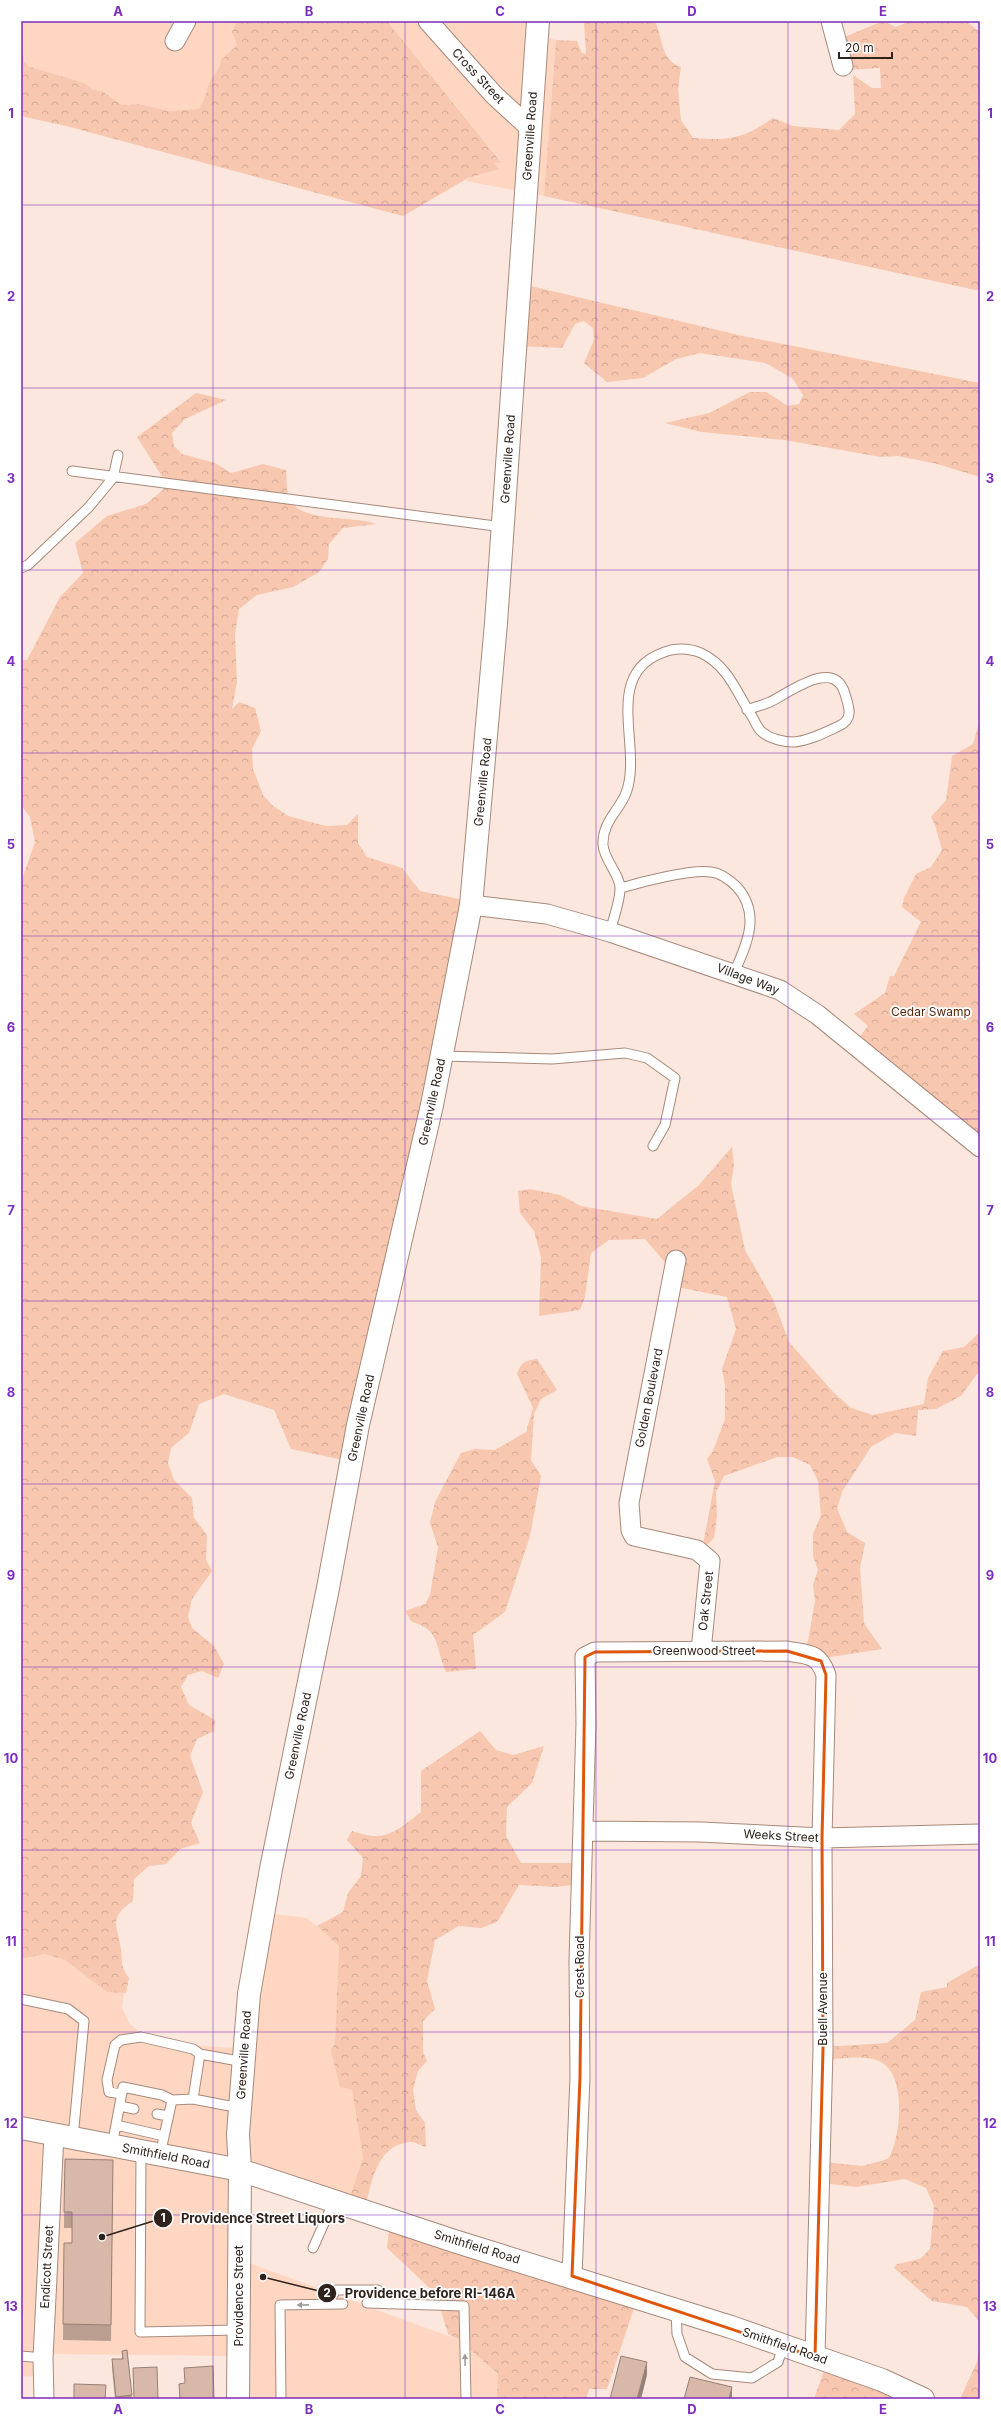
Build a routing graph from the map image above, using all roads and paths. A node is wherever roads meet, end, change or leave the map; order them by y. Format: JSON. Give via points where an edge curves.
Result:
{"nodes":[{"id":1,"x":186,"y":21,"type":"edge"},
{"id":2,"x":428,"y":21,"type":"edge"},
{"id":3,"x":538,"y":21,"type":"edge"},
{"id":4,"x":831,"y":21,"type":"edge"},
{"id":5,"x":175,"y":41,"type":"dead end"},
{"id":6,"x":843,"y":66,"type":"dead end"},
{"id":7,"x":531,"y":129,"type":"junction"},
{"id":8,"x":118,"y":455,"type":"dead end"},
{"id":9,"x":72,"y":471,"type":"dead end"},
{"id":10,"x":113,"y":478,"type":"junction"},
{"id":11,"x":503,"y":528,"type":"junction"},
{"id":12,"x":21,"y":568,"type":"edge"},
{"id":13,"x":747,"y":710,"type":"junction"},
{"id":14,"x":621,"y":888,"type":"junction"},
{"id":15,"x":471,"y":905,"type":"junction"},
{"id":16,"x":610,"y":932,"type":"junction"},
{"id":17,"x":734,"y":973,"type":"junction"},
{"id":18,"x":442,"y":1056,"type":"junction"},
{"id":19,"x":653,"y":1146,"type":"dead end"},
{"id":20,"x":980,"y":1147,"type":"edge"},
{"id":21,"x":676,"y":1260,"type":"dead end"},
{"id":22,"x":634,"y":1536,"type":"joint"},
{"id":23,"x":701,"y":1651,"type":"junction"},
{"id":24,"x":585,"y":1657,"type":"joint"},
{"id":25,"x":822,"y":1661,"type":"joint"},
{"id":26,"x":583,"y":1831,"type":"junction"},
{"id":27,"x":980,"y":1834,"type":"edge"},
{"id":28,"x":822,"y":1838,"type":"junction"},
{"id":29,"x":21,"y":1999,"type":"edge"},
{"id":30,"x":200,"y":2054,"type":"junction"},
{"id":31,"x":245,"y":2063,"type":"junction"},
{"id":32,"x":122,"y":2094,"type":"junction"},
{"id":33,"x":172,"y":2100,"type":"junction"},
{"id":34,"x":193,"y":2100,"type":"junction"},
{"id":35,"x":120,"y":2106,"type":"junction"},
{"id":36,"x":240,"y":2108,"type":"junction"},
{"id":37,"x":134,"y":2109,"type":"dead end"},
{"id":38,"x":157,"y":2114,"type":"dead end"},
{"id":39,"x":168,"y":2116,"type":"junction"},
{"id":40,"x":21,"y":2128,"type":"edge"},
{"id":41,"x":114,"y":2135,"type":"junction"},
{"id":42,"x":63,"y":2136,"type":"junction"},
{"id":43,"x":155,"y":2147,"type":"junction"},
{"id":44,"x":240,"y":2170,"type":"junction"},
{"id":45,"x":334,"y":2200,"type":"junction"},
{"id":46,"x":313,"y":2248,"type":"dead end"},
{"id":47,"x":572,"y":2276,"type":"junction"},
{"id":48,"x":367,"y":2303,"type":"dead end"},
{"id":49,"x":327,"y":2304,"type":"junction"},
{"id":50,"x":343,"y":2304,"type":"dead end"},
{"id":51,"x":389,"y":2304,"type":"junction"},
{"id":52,"x":676,"y":2310,"type":"junction"},
{"id":53,"x":238,"y":2330,"type":"junction"},
{"id":54,"x":783,"y":2346,"type":"junction"},
{"id":55,"x":21,"y":2356,"type":"edge"},
{"id":56,"x":815,"y":2357,"type":"junction"},
{"id":57,"x":43,"y":2358,"type":"junction"},
{"id":58,"x":44,"y":2399,"type":"edge"},
{"id":59,"x":238,"y":2399,"type":"edge"},
{"id":60,"x":281,"y":2399,"type":"edge"},
{"id":61,"x":466,"y":2399,"type":"edge"},
{"id":62,"x":923,"y":2399,"type":"edge"}],
"edges":[{"from":1,"to":5,"type":"street"},
{"from":2,"to":7,"type":"street","name":"Cross Street","via":[[494,95]]},
{"from":3,"to":7,"type":"main road","name":"Greenville Road"},
{"from":4,"to":6,"type":"street"},
{"from":7,"to":11,"type":"main road","name":"Greenville Road"},
{"from":8,"to":10,"type":"lane"},
{"from":9,"to":10,"type":"lane"},
{"from":10,"to":11,"type":"lane","via":[[311,501]]},
{"from":10,"to":12,"type":"lane","via":[[88,508],[28,565]]},
{"from":11,"to":15,"type":"main road","name":"Greenville Road"},
{"from":13,"to":13,"type":"lane","via":[[762,732],[779,740],[795,742],[844,723],[849,718],[850,709],[844,690],[836,681],[824,677],[808,681],[769,702]]},
{"from":13,"to":14,"type":"lane","via":[[728,675],[713,658],[692,649],[673,650],[654,656],[639,669],[627,697],[629,765],[626,792],[607,822],[604,832],[603,845],[606,857]]},
{"from":14,"to":16,"type":"lane"},
{"from":14,"to":17,"type":"lane","via":[[643,881],[712,872],[730,880],[744,895],[750,912],[751,930]]},
{"from":15,"to":16,"type":"street","name":"Village Way","via":[[546,914]]},
{"from":15,"to":18,"type":"main road","name":"Greenville Road"},
{"from":16,"to":17,"type":"street","name":"Village Way"},
{"from":17,"to":20,"type":"street","name":"Village Way","via":[[780,990],[818,1015]]},
{"from":18,"to":19,"type":"lane","via":[[552,1059],[626,1053],[646,1058],[675,1078],[665,1125]]},
{"from":18,"to":31,"type":"main road","name":"Greenville Road","via":[[358,1425],[271,1869],[249,1994]]},
{"from":21,"to":22,"type":"street","name":"Golden Boulevard","via":[[629,1504],[631,1530]]},
{"from":22,"to":23,"type":"street","name":"Oak Street","via":[[697,1550],[710,1561]]},
{"from":23,"to":24,"type":"street","name":"Greenwood Street","via":[[596,1652]]},
{"from":23,"to":25,"type":"street","name":"Greenwood Street","via":[[787,1651]]},
{"from":24,"to":26,"type":"street","name":"Crest Road"},
{"from":25,"to":28,"type":"street","name":"Buell Avenue","via":[[826,1675]]},
{"from":26,"to":28,"type":"street","name":"Weeks Street","via":[[700,1832]]},
{"from":26,"to":47,"type":"street","name":"Crest Road","via":[[579,1961],[580,2078]]},
{"from":27,"to":28,"type":"street","name":"Weeks Street"},
{"from":28,"to":56,"type":"street","name":"Buell Avenue","via":[[823,2049]]},
{"from":29,"to":42,"type":"lane","via":[[68,2009],[84,2021]]},
{"from":30,"to":31,"type":"lane"},
{"from":30,"to":32,"type":"lane","via":[[193,2049],[141,2038],[121,2040],[115,2045],[107,2080],[109,2092]]},
{"from":30,"to":34,"type":"lane"},
{"from":31,"to":36,"type":"main road","name":"Greenville Road"},
{"from":32,"to":33,"type":"lane","via":[[123,2087],[162,2095]]},
{"from":32,"to":35,"type":"lane"},
{"from":33,"to":34,"type":"lane"},
{"from":33,"to":39,"type":"lane"},
{"from":34,"to":36,"type":"lane"},
{"from":35,"to":37,"type":"lane"},
{"from":35,"to":41,"type":"lane"},
{"from":36,"to":44,"type":"main road","name":"Greenville Road"},
{"from":38,"to":39,"type":"lane"},
{"from":39,"to":43,"type":"lane"},
{"from":40,"to":42,"type":"main road","name":"Smithfield Road"},
{"from":41,"to":42,"type":"main road","name":"Smithfield Road"},
{"from":41,"to":43,"type":"main road","name":"Smithfield Road"},
{"from":41,"to":43,"type":"lane"},
{"from":42,"to":57,"type":"street","name":"Endicott Street"},
{"from":43,"to":44,"type":"main road","name":"Smithfield Road"},
{"from":43,"to":53,"type":"lane","via":[[140,2332]]},
{"from":44,"to":45,"type":"main road","name":"Smithfield Road"},
{"from":44,"to":53,"type":"main road","name":"Providence Street"},
{"from":45,"to":46,"type":"lane"},
{"from":45,"to":47,"type":"main road","name":"Smithfield Road","via":[[454,2241]]},
{"from":47,"to":52,"type":"main road","name":"Smithfield Road"},
{"from":48,"to":51,"type":"lane"},
{"from":49,"to":50,"type":"lane"},
{"from":49,"to":51,"type":"lane","via":[[336,2290],[378,2290]]},
{"from":49,"to":60,"type":"lane","one_way":true,"via":[[280,2306]]},
{"from":61,"to":51,"type":"lane","one_way":true,"via":[[464,2306]]},
{"from":52,"to":54,"type":"main road","name":"Smithfield Road"},
{"from":52,"to":54,"type":"lane","via":[[677,2334],[685,2357],[712,2374],[752,2378],[778,2362]]},
{"from":53,"to":59,"type":"main road","name":"Providence Street"},
{"from":54,"to":56,"type":"main road","name":"Smithfield Road"},
{"from":55,"to":57,"type":"lane"},
{"from":56,"to":62,"type":"main road","name":"Smithfield Road","via":[[882,2380]]},
{"from":57,"to":58,"type":"street","name":"Endicott Street"}]}
